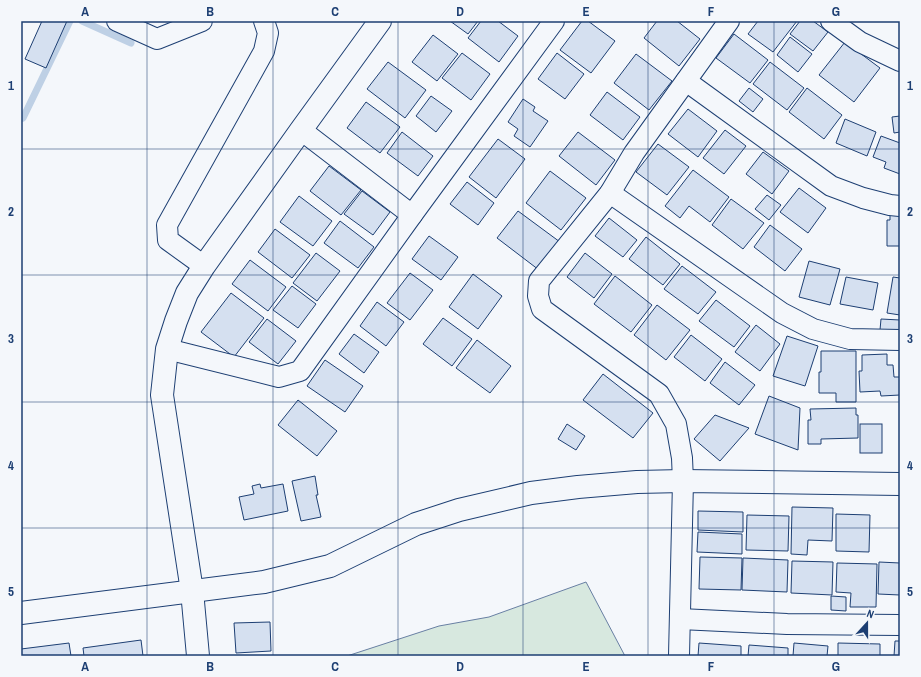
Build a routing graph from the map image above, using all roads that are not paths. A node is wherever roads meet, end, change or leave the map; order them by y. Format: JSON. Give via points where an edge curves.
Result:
{"nodes":[{"id":1,"x":117,"y":21,"type":"edge"},
{"id":2,"x":202,"y":21,"type":"edge"},
{"id":3,"x":264,"y":21,"type":"edge"},
{"id":4,"x":380,"y":21,"type":"edge"},
{"id":5,"x":554,"y":21,"type":"edge"},
{"id":6,"x":729,"y":21,"type":"edge"},
{"id":7,"x":831,"y":21,"type":"edge"},
{"id":8,"x":900,"y":62,"type":"edge"},
{"id":9,"x":686,"y":81,"type":"junction"},
{"id":10,"x":301,"y":130,"type":"junction"},
{"id":11,"x":610,"y":193,"type":"junction"},
{"id":12,"x":900,"y":206,"type":"edge"},
{"id":13,"x":412,"y":215,"type":"junction"},
{"id":14,"x":204,"y":266,"type":"junction"},
{"id":15,"x":900,"y":340,"type":"edge"},
{"id":16,"x":166,"y":350,"type":"junction"},
{"id":17,"x":683,"y":481,"type":"junction"},
{"id":18,"x":900,"y":484,"type":"edge"},
{"id":19,"x":192,"y":591,"type":"junction"},
{"id":20,"x":21,"y":613,"type":"edge"},
{"id":21,"x":680,"y":619,"type":"junction"},
{"id":22,"x":900,"y":625,"type":"edge"},
{"id":23,"x":198,"y":656,"type":"edge"},
{"id":24,"x":679,"y":656,"type":"edge"}],
"edges":[{"from":1,"to":2,"type":"street","via":[[157,38]]},
{"from":3,"to":14,"type":"street","via":[[268,33],[264,51],[166,224],[168,240]]},
{"from":4,"to":10,"type":"street"},
{"from":5,"to":13,"type":"street"},
{"from":6,"to":9,"type":"street"},
{"from":7,"to":8,"type":"street","via":[[860,42]]},
{"from":9,"to":11,"type":"street","via":[[634,153]]},
{"from":9,"to":12,"type":"street","via":[[831,186],[863,198]]},
{"from":10,"to":13,"type":"street"},
{"from":10,"to":14,"type":"street"},
{"from":11,"to":15,"type":"street","via":[[782,313],[814,329],[850,339]]},
{"from":11,"to":17,"type":"street","via":[[539,281],[538,296],[542,309],[659,394],[676,424]]},
{"from":13,"to":16,"type":"street","via":[[300,371],[279,377]]},
{"from":14,"to":16,"type":"street","via":[[187,293]]},
{"from":16,"to":19,"type":"street","via":[[162,395]]},
{"from":17,"to":18,"type":"street"},
{"from":17,"to":19,"type":"street","via":[[637,482],[531,493],[459,510],[416,524],[330,566],[264,582]]},
{"from":17,"to":21,"type":"street"},
{"from":19,"to":20,"type":"street"},
{"from":19,"to":23,"type":"street"},
{"from":21,"to":22,"type":"street","via":[[787,624]]},
{"from":21,"to":24,"type":"street"}]}
